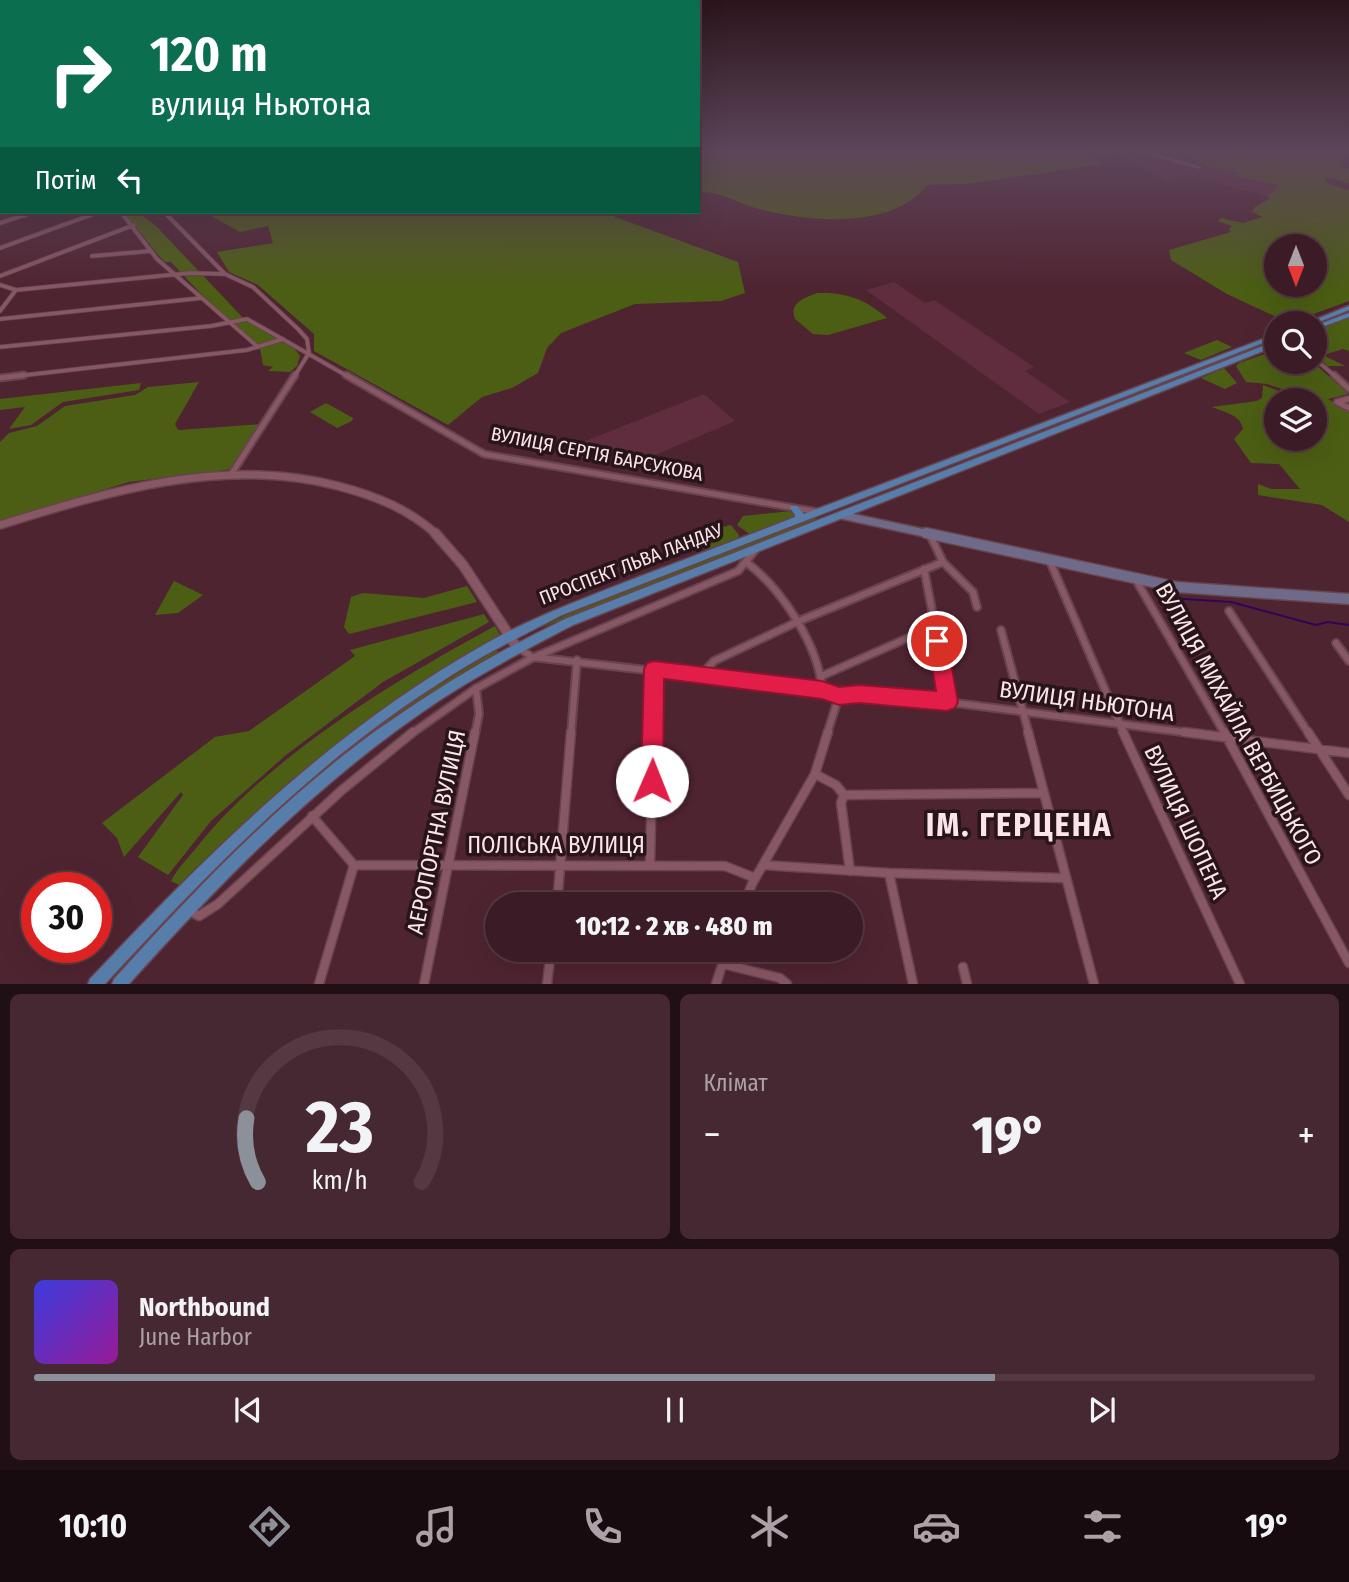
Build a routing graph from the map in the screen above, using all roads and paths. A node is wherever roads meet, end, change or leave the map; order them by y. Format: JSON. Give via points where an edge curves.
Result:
{"nodes":[{"id":1,"x":28,"y":214,"type":"edge"},
{"id":2,"x":94,"y":214,"type":"edge"},
{"id":3,"x":123,"y":214,"type":"edge"},
{"id":4,"x":166,"y":214,"type":"edge"},
{"id":5,"x":0,"y":223,"type":"edge"},
{"id":6,"x":134,"y":225,"type":"junction"},
{"id":7,"x":0,"y":248,"type":"edge"},
{"id":8,"x":151,"y":251,"type":"junction"},
{"id":9,"x":92,"y":256,"type":"dead end"},
{"id":10,"x":226,"y":274,"type":"junction"},
{"id":11,"x":179,"y":275,"type":"junction"},
{"id":12,"x":0,"y":276,"type":"edge"},
{"id":13,"x":0,"y":285,"type":"edge"},
{"id":14,"x":16,"y":290,"type":"junction"},
{"id":15,"x":202,"y":298,"type":"junction"},
{"id":16,"x":1349,"y":308,"type":"edge"},
{"id":17,"x":0,"y":311,"type":"edge"},
{"id":18,"x":1349,"y":315,"type":"edge"},
{"id":19,"x":1327,"y":316,"type":"edge"},
{"id":20,"x":0,"y":319,"type":"edge"},
{"id":21,"x":228,"y":323,"type":"junction"},
{"id":22,"x":1327,"y":323,"type":"edge"},
{"id":23,"x":283,"y":339,"type":"junction"},
{"id":24,"x":1264,"y":341,"type":"edge"},
{"id":25,"x":1264,"y":346,"type":"edge"},
{"id":26,"x":0,"y":347,"type":"edge"},
{"id":27,"x":258,"y":347,"type":"junction"},
{"id":28,"x":1240,"y":353,"type":"junction"},
{"id":29,"x":309,"y":354,"type":"junction"},
{"id":30,"x":1327,"y":370,"type":"edge"},
{"id":31,"x":0,"y":378,"type":"edge"},
{"id":32,"x":1349,"y":389,"type":"edge"},
{"id":33,"x":1349,"y":399,"type":"edge"},
{"id":34,"x":1349,"y":408,"type":"edge"},
{"id":35,"x":232,"y":473,"type":"junction"},
{"id":36,"x":917,"y":474,"type":"junction"},
{"id":37,"x":926,"y":482,"type":"junction"},
{"id":38,"x":794,"y":508,"type":"junction"},
{"id":39,"x":818,"y":512,"type":"junction"},
{"id":40,"x":841,"y":515,"type":"junction"},
{"id":41,"x":799,"y":519,"type":"junction"},
{"id":42,"x":0,"y":525,"type":"edge"},
{"id":43,"x":930,"y":535,"type":"junction"},
{"id":44,"x":757,"y":548,"type":"junction"},
{"id":45,"x":1049,"y":559,"type":"junction"},
{"id":46,"x":746,"y":562,"type":"junction"},
{"id":47,"x":943,"y":562,"type":"junction"},
{"id":48,"x":924,"y":569,"type":"junction"},
{"id":49,"x":1135,"y":578,"type":"junction"},
{"id":50,"x":1349,"y":599,"type":"edge"},
{"id":51,"x":977,"y":607,"type":"dead end"},
{"id":52,"x":1229,"y":611,"type":"dead end"},
{"id":53,"x":799,"y":621,"type":"junction"},
{"id":54,"x":1001,"y":630,"type":"dead end"},
{"id":55,"x":509,"y":635,"type":"junction"},
{"id":56,"x":937,"y":641,"type":"dead end"},
{"id":57,"x":1336,"y":643,"type":"dead end"},
{"id":58,"x":516,"y":646,"type":"junction"},
{"id":59,"x":537,"y":658,"type":"junction"},
{"id":60,"x":577,"y":660,"type":"junction"},
{"id":61,"x":1349,"y":661,"type":"edge"},
{"id":62,"x":654,"y":669,"type":"junction"},
{"id":63,"x":702,"y":674,"type":"junction"},
{"id":64,"x":824,"y":675,"type":"junction"},
{"id":65,"x":476,"y":688,"type":"junction"},
{"id":66,"x":822,"y":690,"type":"junction"},
{"id":67,"x":839,"y":696,"type":"junction"},
{"id":68,"x":947,"y":702,"type":"junction"},
{"id":69,"x":1025,"y":713,"type":"junction"},
{"id":70,"x":1120,"y":726,"type":"junction"},
{"id":71,"x":1228,"y":739,"type":"junction"},
{"id":72,"x":1319,"y":749,"type":"junction"},
{"id":73,"x":1349,"y":753,"type":"edge"},
{"id":74,"x":815,"y":774,"type":"junction"},
{"id":75,"x":1042,"y":793,"type":"junction"},
{"id":76,"x":844,"y":795,"type":"junction"},
{"id":77,"x":1349,"y":795,"type":"edge"},
{"id":78,"x":312,"y":816,"type":"junction"},
{"id":79,"x":354,"y":865,"type":"junction"},
{"id":80,"x":449,"y":865,"type":"junction"},
{"id":81,"x":562,"y":865,"type":"junction"},
{"id":82,"x":650,"y":865,"type":"junction"},
{"id":83,"x":763,"y":865,"type":"junction"},
{"id":84,"x":850,"y":871,"type":"junction"},
{"id":85,"x":889,"y":873,"type":"junction"},
{"id":86,"x":1063,"y":877,"type":"junction"},
{"id":87,"x":755,"y":878,"type":"junction"},
{"id":88,"x":559,"y":892,"type":"edge"},
{"id":89,"x":749,"y":892,"type":"edge"},
{"id":90,"x":173,"y":898,"type":"junction"},
{"id":91,"x":187,"y":908,"type":"junction"},
{"id":92,"x":550,"y":962,"type":"edge"},
{"id":93,"x":1349,"y":963,"type":"edge"},
{"id":94,"x":723,"y":964,"type":"joint"},
{"id":95,"x":963,"y":967,"type":"dead end"},
{"id":96,"x":94,"y":984,"type":"edge"},
{"id":97,"x":119,"y":984,"type":"edge"},
{"id":98,"x":319,"y":984,"type":"edge"},
{"id":99,"x":424,"y":984,"type":"edge"},
{"id":100,"x":547,"y":984,"type":"edge"},
{"id":101,"x":716,"y":984,"type":"edge"},
{"id":102,"x":787,"y":984,"type":"edge"},
{"id":103,"x":913,"y":984,"type":"edge"},
{"id":104,"x":967,"y":984,"type":"edge"},
{"id":105,"x":1094,"y":984,"type":"edge"},
{"id":106,"x":1240,"y":984,"type":"edge"}],
"edges":[{"from":1,"to":5,"type":"street"},
{"from":2,"to":7,"type":"street"},
{"from":3,"to":6,"type":"street"},
{"from":4,"to":10,"type":"street"},
{"from":6,"to":8,"type":"street"},
{"from":6,"to":12,"type":"street"},
{"from":8,"to":9,"type":"street"},
{"from":8,"to":11,"type":"street"},
{"from":10,"to":11,"type":"street"},
{"from":10,"to":29,"type":"street","via":[[253,287],[298,328],[307,339]]},
{"from":11,"to":14,"type":"street"},
{"from":11,"to":15,"type":"street"},
{"from":13,"to":14,"type":"street"},
{"from":14,"to":17,"type":"street"},
{"from":15,"to":20,"type":"street"},
{"from":15,"to":21,"type":"street"},
{"from":16,"to":19,"type":"main road"},
{"from":18,"to":22,"type":"main road"},
{"from":21,"to":23,"type":"street","name":"ВУЛИЦЯ СЕРГІЯ БАРСУКОВА","via":[[247,319]]},
{"from":21,"to":26,"type":"street"},
{"from":21,"to":27,"type":"street"},
{"from":23,"to":27,"type":"street"},
{"from":23,"to":29,"type":"street","name":"ВУЛИЦЯ СЕРГІЯ БАРСУКОВА"},
{"from":24,"to":28,"type":"main road","name":"ПРОСПЕКТ ЛЬВА ЛАНДАУ"},
{"from":25,"to":28,"type":"main road","name":"ПРОСПЕКТ ЛЬВА ЛАНДАУ"},
{"from":27,"to":31,"type":"street"},
{"from":28,"to":36,"type":"main road","name":"ПРОСПЕКТ ЛЬВА ЛАНДАУ"},
{"from":28,"to":37,"type":"main road","name":"ПРОСПЕКТ ЛЬВА ЛАНДАУ"},
{"from":29,"to":35,"type":"street"},
{"from":29,"to":38,"type":"street","name":"ВУЛИЦЯ СЕРГІЯ БАРСУКОВА","via":[[485,454]]},
{"from":30,"to":32,"type":"street"},
{"from":33,"to":34,"type":"street","via":[[1337,402]]},
{"from":35,"to":42,"type":"street","via":[[131,485]]},
{"from":35,"to":55,"type":"street","via":[[305,477],[404,510],[455,552]]},
{"from":36,"to":37,"type":"main road"},
{"from":36,"to":39,"type":"main road","name":"ПРОСПЕКТ ЛЬВА ЛАНДАУ"},
{"from":37,"to":40,"type":"main road","name":"ПРОСПЕКТ ЛЬВА ЛАНДАУ"},
{"from":38,"to":39,"type":"street","name":"ВУЛИЦЯ СЕРГІЯ БАРСУКОВА"},
{"from":38,"to":41,"type":"main road"},
{"from":39,"to":40,"type":"main road"},
{"from":39,"to":41,"type":"main road","name":"ПРОСПЕКТ ЛЬВА ЛАНДАУ"},
{"from":40,"to":43,"type":"main road"},
{"from":40,"to":44,"type":"main road","name":"ПРОСПЕКТ ЛЬВА ЛАНДАУ"},
{"from":41,"to":55,"type":"main road","name":"ПРОСПЕКТ ЛЬВА ЛАНДАУ"},
{"from":43,"to":45,"type":"main road"},
{"from":43,"to":47,"type":"street"},
{"from":44,"to":46,"type":"street"},
{"from":44,"to":58,"type":"main road","name":"ПРОСПЕКТ ЛЬВА ЛАНДАУ"},
{"from":45,"to":49,"type":"main road"},
{"from":45,"to":70,"type":"street","name":"ВУЛИЦЯ ШОПЕНА"},
{"from":46,"to":53,"type":"street"},
{"from":46,"to":59,"type":"street","via":[[719,580]]},
{"from":47,"to":48,"type":"street"},
{"from":47,"to":51,"type":"street","via":[[973,592]]},
{"from":48,"to":53,"type":"street"},
{"from":48,"to":64,"type":"street","via":[[935,626]]},
{"from":49,"to":50,"type":"main road","via":[[1198,590]]},
{"from":49,"to":71,"type":"street","name":"ВУЛИЦЯ МИХАЙЛА ВЕРБИЦЬКОГО"},
{"from":52,"to":72,"type":"street"},
{"from":53,"to":63,"type":"street","via":[[714,662]]},
{"from":53,"to":64,"type":"street"},
{"from":54,"to":69,"type":"street"},
{"from":55,"to":58,"type":"street"},
{"from":55,"to":90,"type":"main road","name":"ПРОСПЕКТ ЛЬВА ЛАНДАУ","via":[[330,753],[266,807]]},
{"from":56,"to":68,"type":"street"},
{"from":57,"to":61,"type":"street"},
{"from":58,"to":59,"type":"street"},
{"from":58,"to":91,"type":"main road","name":"ПРОСПЕКТ ЛЬВА ЛАНДАУ","via":[[401,718],[340,764]]},
{"from":59,"to":60,"type":"street","name":"ВУЛИЦЯ НЬЮТОНА"},
{"from":59,"to":65,"type":"street"},
{"from":60,"to":62,"type":"street","name":"ВУЛИЦЯ НЬЮТОНА"},
{"from":60,"to":81,"type":"street"},
{"from":62,"to":63,"type":"street","name":"ВУЛИЦЯ НЬЮТОНА"},
{"from":62,"to":82,"type":"street"},
{"from":63,"to":66,"type":"street","name":"ВУЛИЦЯ НЬЮТОНА"},
{"from":64,"to":66,"type":"street"},
{"from":65,"to":78,"type":"street"},
{"from":65,"to":80,"type":"street","name":"АЕРОПОРТНА ВУЛИЦЯ","via":[[480,714]]},
{"from":66,"to":67,"type":"street","name":"ВУЛИЦЯ НЬЮТОНА"},
{"from":67,"to":68,"type":"street","name":"ВУЛИЦЯ НЬЮТОНА"},
{"from":67,"to":74,"type":"street"},
{"from":68,"to":69,"type":"street","name":"ВУЛИЦЯ НЬЮТОНА"},
{"from":69,"to":70,"type":"street","name":"ВУЛИЦЯ НЬЮТОНА"},
{"from":69,"to":75,"type":"street"},
{"from":70,"to":71,"type":"street","name":"ВУЛИЦЯ НЬЮТОНА"},
{"from":70,"to":106,"type":"street","name":"ВУЛИЦЯ ШОПЕНА"},
{"from":71,"to":72,"type":"street","name":"ВУЛИЦЯ НЬЮТОНА"},
{"from":71,"to":93,"type":"street","name":"ВУЛИЦЯ МИХАЙЛА ВЕРБИЦЬКОГО"},
{"from":72,"to":73,"type":"street","name":"ВУЛИЦЯ НЬЮТОНА"},
{"from":72,"to":77,"type":"street"},
{"from":74,"to":76,"type":"street"},
{"from":74,"to":83,"type":"street"},
{"from":75,"to":76,"type":"street"},
{"from":75,"to":86,"type":"street"},
{"from":76,"to":84,"type":"street","via":[[841,803]]},
{"from":78,"to":79,"type":"street"},
{"from":78,"to":91,"type":"street","via":[[218,904],[199,916]]},
{"from":79,"to":80,"type":"street","name":"ПОЛІСЬКА ВУЛИЦЯ"},
{"from":79,"to":98,"type":"street"},
{"from":80,"to":81,"type":"street","name":"ПОЛІСЬКА ВУЛИЦЯ"},
{"from":80,"to":99,"type":"street","name":"АЕРОПОРТНА ВУЛИЦЯ"},
{"from":81,"to":82,"type":"street","name":"ПОЛІСЬКА ВУЛИЦЯ"},
{"from":81,"to":88,"type":"street"},
{"from":82,"to":87,"type":"street","name":"ПОЛІСЬКА ВУЛИЦЯ","via":[[725,866]]},
{"from":83,"to":84,"type":"street"},
{"from":83,"to":87,"type":"street"},
{"from":84,"to":85,"type":"street"},
{"from":85,"to":86,"type":"street"},
{"from":85,"to":103,"type":"street"},
{"from":86,"to":105,"type":"street"},
{"from":87,"to":89,"type":"street"},
{"from":90,"to":91,"type":"main road"},
{"from":90,"to":96,"type":"main road","name":"ПРОСПЕКТ ЛЬВА ЛАНДАУ"},
{"from":91,"to":97,"type":"main road","name":"ПРОСПЕКТ ЛЬВА ЛАНДАУ"},
{"from":92,"to":100,"type":"street"},
{"from":94,"to":101,"type":"street"},
{"from":94,"to":102,"type":"street","via":[[780,978]]},
{"from":95,"to":104,"type":"street"}]}
